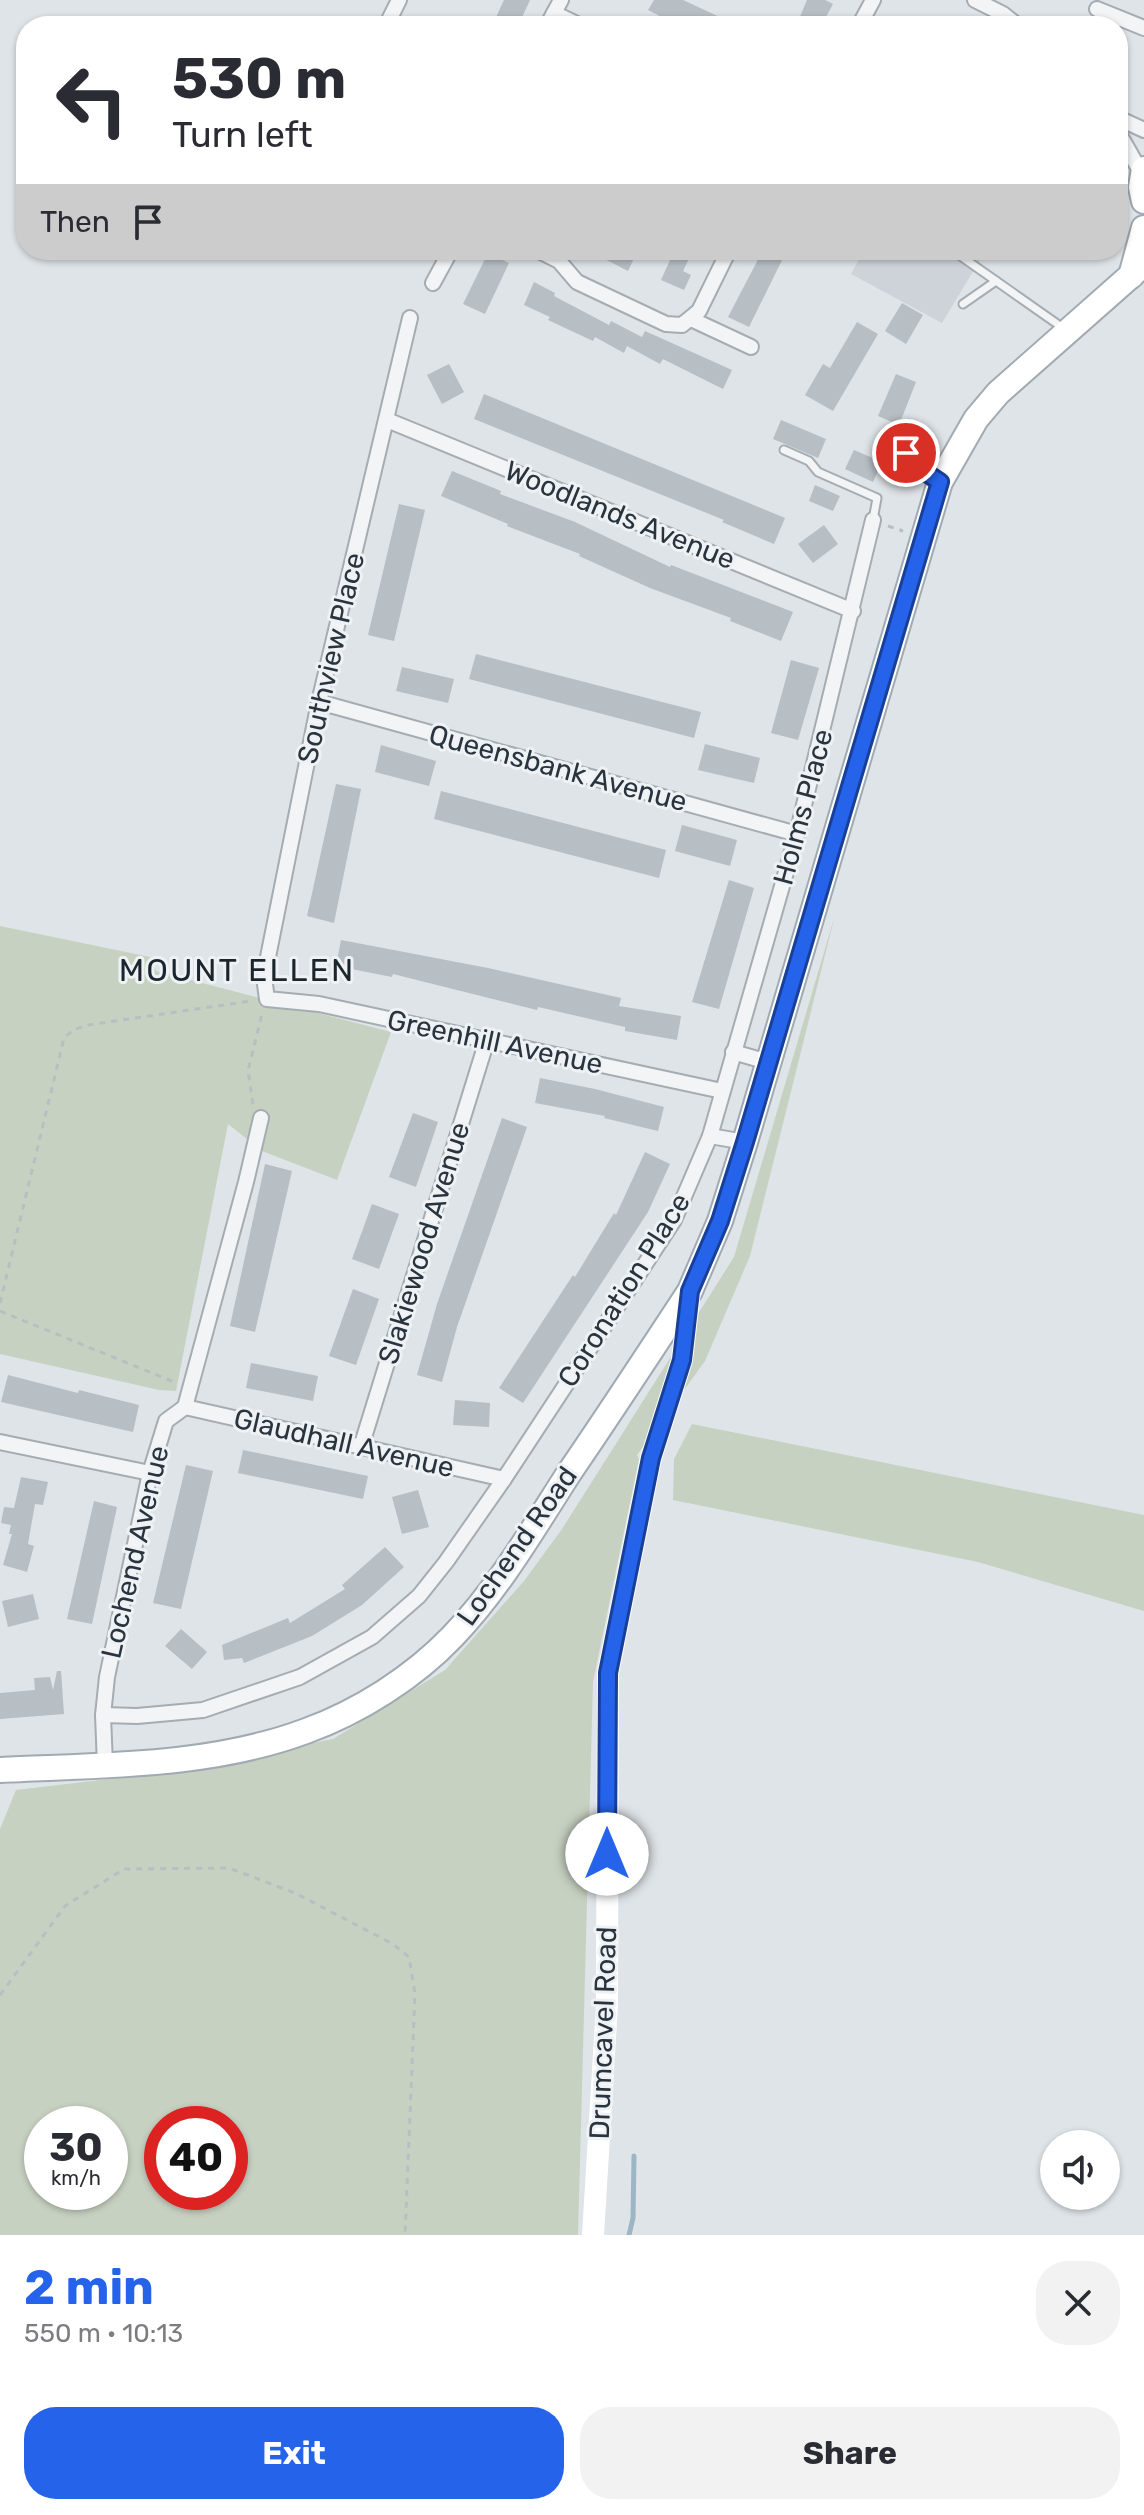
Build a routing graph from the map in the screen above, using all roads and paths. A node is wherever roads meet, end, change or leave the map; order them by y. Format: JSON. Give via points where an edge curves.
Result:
{"nodes":[{"id":1,"x":975,"y":0,"type":"edge"},
{"id":2,"x":1097,"y":9,"type":"dead end"},
{"id":3,"x":1006,"y":16,"type":"edge"},
{"id":4,"x":1114,"y":16,"type":"edge"},
{"id":5,"x":1128,"y":148,"type":"edge"},
{"id":6,"x":1143,"y":172,"type":"edge"},
{"id":7,"x":1144,"y":201,"type":"edge"},
{"id":8,"x":1144,"y":228,"type":"edge"},
{"id":9,"x":446,"y":260,"type":"edge"},
{"id":10,"x":557,"y":260,"type":"edge"},
{"id":11,"x":724,"y":260,"type":"edge"},
{"id":12,"x":966,"y":260,"type":"edge"},
{"id":13,"x":1137,"y":270,"type":"edge"},
{"id":14,"x":996,"y":281,"type":"junction"},
{"id":15,"x":433,"y":283,"type":"dead end"},
{"id":16,"x":963,"y":304,"type":"dead end"},
{"id":17,"x":410,"y":318,"type":"dead end"},
{"id":18,"x":691,"y":319,"type":"junction"},
{"id":19,"x":1068,"y":331,"type":"junction"},
{"id":20,"x":751,"y":347,"type":"dead end"},
{"id":21,"x":387,"y":420,"type":"junction"},
{"id":22,"x":898,"y":437,"type":"dead end"},
{"id":23,"x":784,"y":450,"type":"dead end"},
{"id":24,"x":940,"y":482,"type":"junction"},
{"id":25,"x":873,"y":520,"type":"junction"},
{"id":26,"x":922,"y":537,"type":"junction"},
{"id":27,"x":853,"y":611,"type":"junction"},
{"id":28,"x":319,"y":702,"type":"junction"},
{"id":29,"x":797,"y":834,"type":"junction"},
{"id":30,"x":267,"y":999,"type":"junction"},
{"id":31,"x":487,"y":1040,"type":"junction"},
{"id":32,"x":733,"y":1052,"type":"junction"},
{"id":33,"x":768,"y":1062,"type":"junction"},
{"id":34,"x":722,"y":1091,"type":"junction"},
{"id":35,"x":261,"y":1118,"type":"joint"},
{"id":36,"x":710,"y":1136,"type":"junction"},
{"id":37,"x":745,"y":1142,"type":"junction"},
{"id":38,"x":690,"y":1291,"type":"junction"},
{"id":39,"x":0,"y":1303,"type":"edge"},
{"id":40,"x":0,"y":1311,"type":"edge"},
{"id":41,"x":189,"y":1391,"type":"junction"},
{"id":42,"x":185,"y":1407,"type":"junction"},
{"id":43,"x":0,"y":1442,"type":"edge"},
{"id":44,"x":361,"y":1447,"type":"junction"},
{"id":45,"x":150,"y":1473,"type":"junction"},
{"id":46,"x":504,"y":1479,"type":"junction"},
{"id":47,"x":103,"y":1715,"type":"junction"},
{"id":48,"x":105,"y":1765,"type":"junction"},
{"id":49,"x":0,"y":1770,"type":"edge"},
{"id":50,"x":0,"y":1995,"type":"edge"},
{"id":51,"x":405,"y":2235,"type":"edge"},
{"id":52,"x":593,"y":2235,"type":"edge"}],
"edges":[{"from":1,"to":3,"type":"street"},
{"from":2,"to":4,"type":"street"},
{"from":5,"to":6,"type":"street"},
{"from":6,"to":7,"type":"main road"},
{"from":8,"to":13,"type":"main road","name":"Drumcavel Road"},
{"from":9,"to":15,"type":"street"},
{"from":10,"to":18,"type":"street","via":[[577,282],[666,324],[682,325]]},
{"from":11,"to":18,"type":"street"},
{"from":12,"to":14,"type":"lane"},
{"from":13,"to":19,"type":"main road","name":"Drumcavel Road"},
{"from":14,"to":16,"type":"lane"},
{"from":14,"to":19,"type":"lane"},
{"from":17,"to":21,"type":"street","name":"Southview Place"},
{"from":18,"to":20,"type":"street"},
{"from":19,"to":24,"type":"main road","name":"Drumcavel Road","via":[[998,393],[976,419]]},
{"from":21,"to":27,"type":"street","name":"Woodlands Avenue"},
{"from":21,"to":28,"type":"street","name":"Southview Place"},
{"from":22,"to":24,"type":"lane","via":[[906,453]]},
{"from":23,"to":25,"type":"lane","via":[[877,498]]},
{"from":24,"to":26,"type":"main road","name":"Drumcavel Road"},
{"from":25,"to":26,"type":"path"},
{"from":25,"to":27,"type":"street","name":"Holms Place"},
{"from":26,"to":33,"type":"main road","name":"Drumcavel Road"},
{"from":27,"to":29,"type":"street","name":"Holms Place"},
{"from":28,"to":29,"type":"street","name":"Queensbank Avenue"},
{"from":28,"to":30,"type":"street","name":"Southview Place","via":[[264,977]]},
{"from":29,"to":32,"type":"street","name":"Holms Place"},
{"from":30,"to":31,"type":"street","name":"Greenhill Avenue","via":[[306,1001]]},
{"from":30,"to":35,"type":"path","via":[[248,1071]]},
{"from":30,"to":39,"type":"path","via":[[88,1025],[64,1038]]},
{"from":31,"to":34,"type":"street","name":"Greenhill Avenue"},
{"from":31,"to":44,"type":"street","name":"Slakiewood Avenue"},
{"from":32,"to":33,"type":"street"},
{"from":32,"to":34,"type":"street","name":"Holms Place"},
{"from":33,"to":37,"type":"main road","name":"Drumcavel Road"},
{"from":34,"to":36,"type":"street","name":"Coronation Place"},
{"from":35,"to":41,"type":"street","name":"Lochend Avenue"},
{"from":36,"to":37,"type":"street"},
{"from":36,"to":46,"type":"street","name":"Coronation Place","via":[[674,1220]]},
{"from":37,"to":38,"type":"main road","name":"Drumcavel Road"},
{"from":38,"to":48,"type":"main road","name":"Lochend Road","via":[[494,1587],[452,1637],[414,1670],[366,1703],[307,1731],[241,1750]]},
{"from":38,"to":52,"type":"street","name":"Drumcavel Road","via":[[682,1360],[651,1458],[608,1673],[607,2005]]},
{"from":40,"to":41,"type":"path"},
{"from":41,"to":42,"type":"street","name":"Lochend Avenue"},
{"from":42,"to":44,"type":"street","name":"Glaudhall Avenue"},
{"from":42,"to":45,"type":"street","name":"Lochend Avenue","via":[[166,1421]]},
{"from":43,"to":45,"type":"street"},
{"from":44,"to":46,"type":"street","name":"Glaudhall Avenue"},
{"from":45,"to":47,"type":"street","name":"Lochend Avenue"},
{"from":46,"to":47,"type":"street","name":"Coronation Place","via":[[419,1596],[372,1637],[300,1677],[203,1710]]},
{"from":47,"to":48,"type":"street","name":"Lochend Avenue"},
{"from":48,"to":49,"type":"main road","name":"Lochend Road"},
{"from":50,"to":51,"type":"path","via":[[65,1906],[124,1869],[229,1868],[295,1893],[393,1944],[409,1957],[415,1994]]}]}
